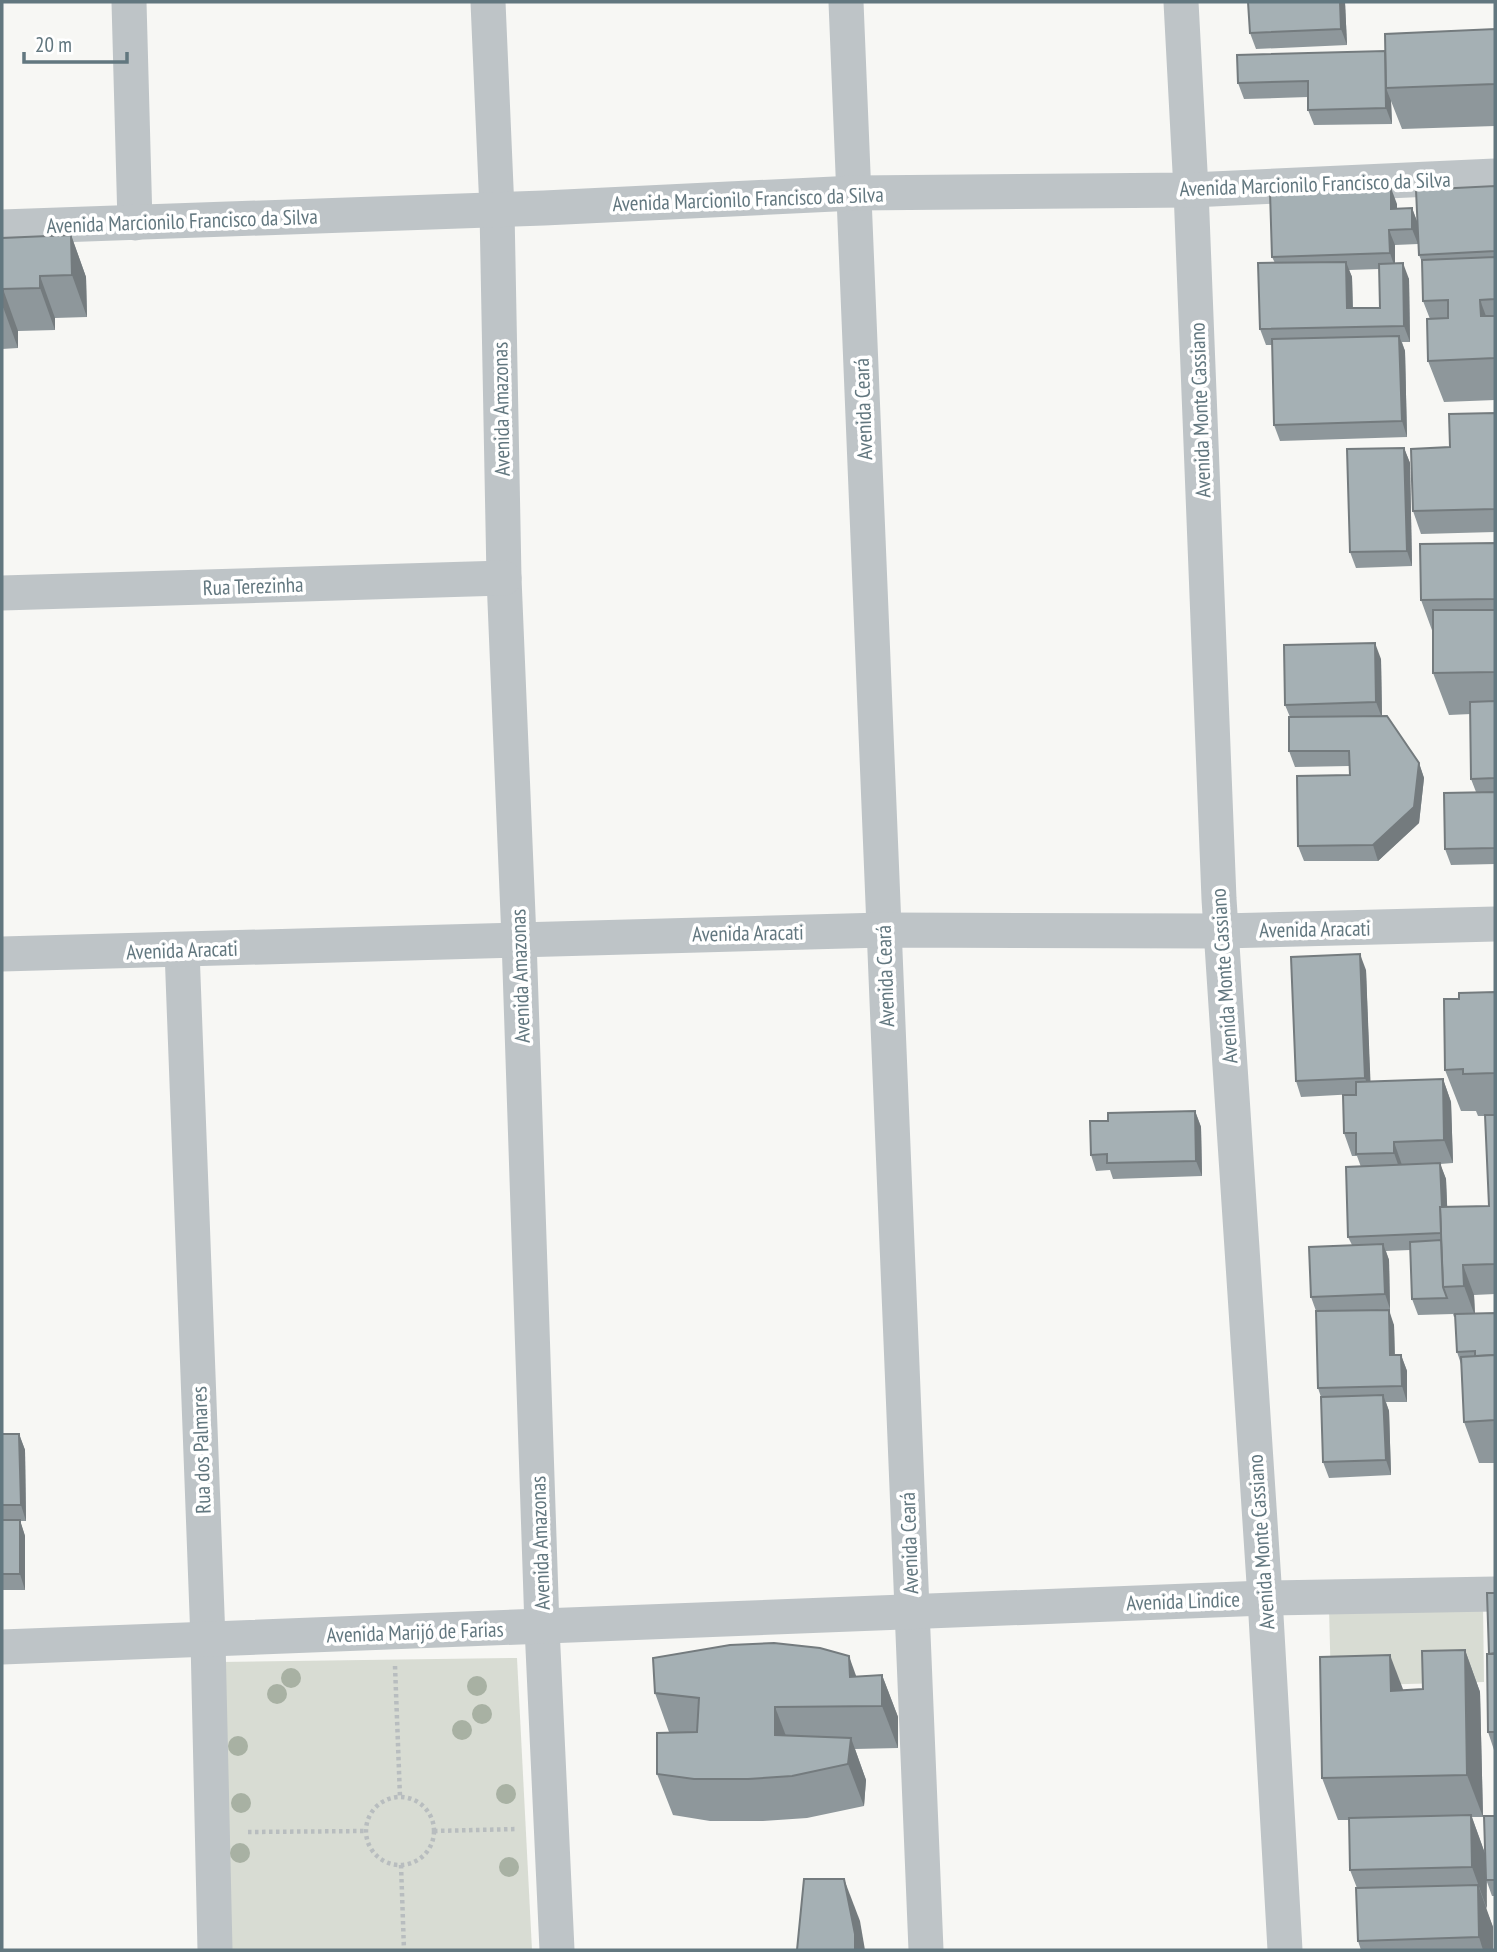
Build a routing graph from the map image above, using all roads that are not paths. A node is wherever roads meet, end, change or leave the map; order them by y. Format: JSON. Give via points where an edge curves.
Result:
{"nodes":[{"id":1,"x":129,"y":2,"type":"edge"},
{"id":2,"x":488,"y":2,"type":"edge"},
{"id":3,"x":846,"y":2,"type":"edge"},
{"id":4,"x":1181,"y":2,"type":"edge"},
{"id":5,"x":1495,"y":176,"type":"edge"},
{"id":6,"x":1191,"y":190,"type":"junction"},
{"id":7,"x":855,"y":193,"type":"junction"},
{"id":8,"x":496,"y":210,"type":"junction"},
{"id":9,"x":135,"y":223,"type":"junction"},
{"id":10,"x":2,"y":227,"type":"edge"},
{"id":11,"x":504,"y":578,"type":"junction"},
{"id":12,"x":2,"y":593,"type":"edge"},
{"id":13,"x":1495,"y":924,"type":"edge"},
{"id":14,"x":883,"y":930,"type":"junction"},
{"id":15,"x":1221,"y":931,"type":"junction"},
{"id":16,"x":519,"y":939,"type":"junction"},
{"id":17,"x":182,"y":950,"type":"junction"},
{"id":18,"x":2,"y":954,"type":"edge"},
{"id":19,"x":1495,"y":1594,"type":"edge"},
{"id":20,"x":1265,"y":1598,"type":"junction"},
{"id":21,"x":912,"y":1611,"type":"junction"},
{"id":22,"x":542,"y":1627,"type":"junction"},
{"id":23,"x":208,"y":1640,"type":"junction"},
{"id":24,"x":2,"y":1647,"type":"edge"},
{"id":25,"x":215,"y":1950,"type":"edge"},
{"id":26,"x":557,"y":1950,"type":"edge"},
{"id":27,"x":926,"y":1950,"type":"edge"},
{"id":28,"x":1285,"y":1950,"type":"edge"}],
"edges":[{"from":1,"to":9,"type":"street"},
{"from":2,"to":8,"type":"street","name":"Avenida Amazonas"},
{"from":3,"to":7,"type":"street","name":"Avenida Ceará"},
{"from":4,"to":6,"type":"street","name":"Avenida Monte Cassiano"},
{"from":5,"to":6,"type":"street","name":"Avenida Marcionilo Francisco da Silva"},
{"from":6,"to":7,"type":"street","name":"Avenida Marcionilo Francisco da Silva"},
{"from":6,"to":15,"type":"street","name":"Avenida Monte Cassiano"},
{"from":7,"to":8,"type":"street","name":"Avenida Marcionilo Francisco da Silva"},
{"from":7,"to":14,"type":"street","name":"Avenida Ceará"},
{"from":8,"to":9,"type":"street","name":"Avenida Marcionilo Francisco da Silva"},
{"from":8,"to":11,"type":"street","name":"Avenida Amazonas"},
{"from":9,"to":10,"type":"street","name":"Avenida Marcionilo Francisco da Silva"},
{"from":11,"to":12,"type":"street","name":"Rua Terezinha"},
{"from":11,"to":16,"type":"street","name":"Avenida Amazonas"},
{"from":13,"to":15,"type":"street","name":"Avenida Aracati"},
{"from":14,"to":15,"type":"street","name":"Avenida Aracati"},
{"from":14,"to":16,"type":"street","name":"Avenida Aracati"},
{"from":14,"to":21,"type":"street","name":"Avenida Ceará"},
{"from":15,"to":20,"type":"street","name":"Avenida Monte Cassiano"},
{"from":16,"to":17,"type":"street","name":"Avenida Aracati"},
{"from":16,"to":22,"type":"street","name":"Avenida Amazonas"},
{"from":17,"to":18,"type":"street","name":"Avenida Aracati"},
{"from":17,"to":23,"type":"street","name":"Rua dos Palmares"},
{"from":19,"to":20,"type":"street","name":"Avenida Lindice"},
{"from":20,"to":21,"type":"street","name":"Avenida Lindice"},
{"from":20,"to":28,"type":"street","name":"Avenida Monte Cassiano"},
{"from":21,"to":22,"type":"street","name":"Avenida Marijó de Farias"},
{"from":21,"to":27,"type":"street","name":"Avenida Ceará"},
{"from":22,"to":23,"type":"street","name":"Avenida Marijó de Farias"},
{"from":22,"to":26,"type":"street","name":"Avenida Amazonas"},
{"from":23,"to":24,"type":"street","name":"Avenida Marijó de Farias"},
{"from":23,"to":25,"type":"street","name":"Rua dos Palmares"}]}
